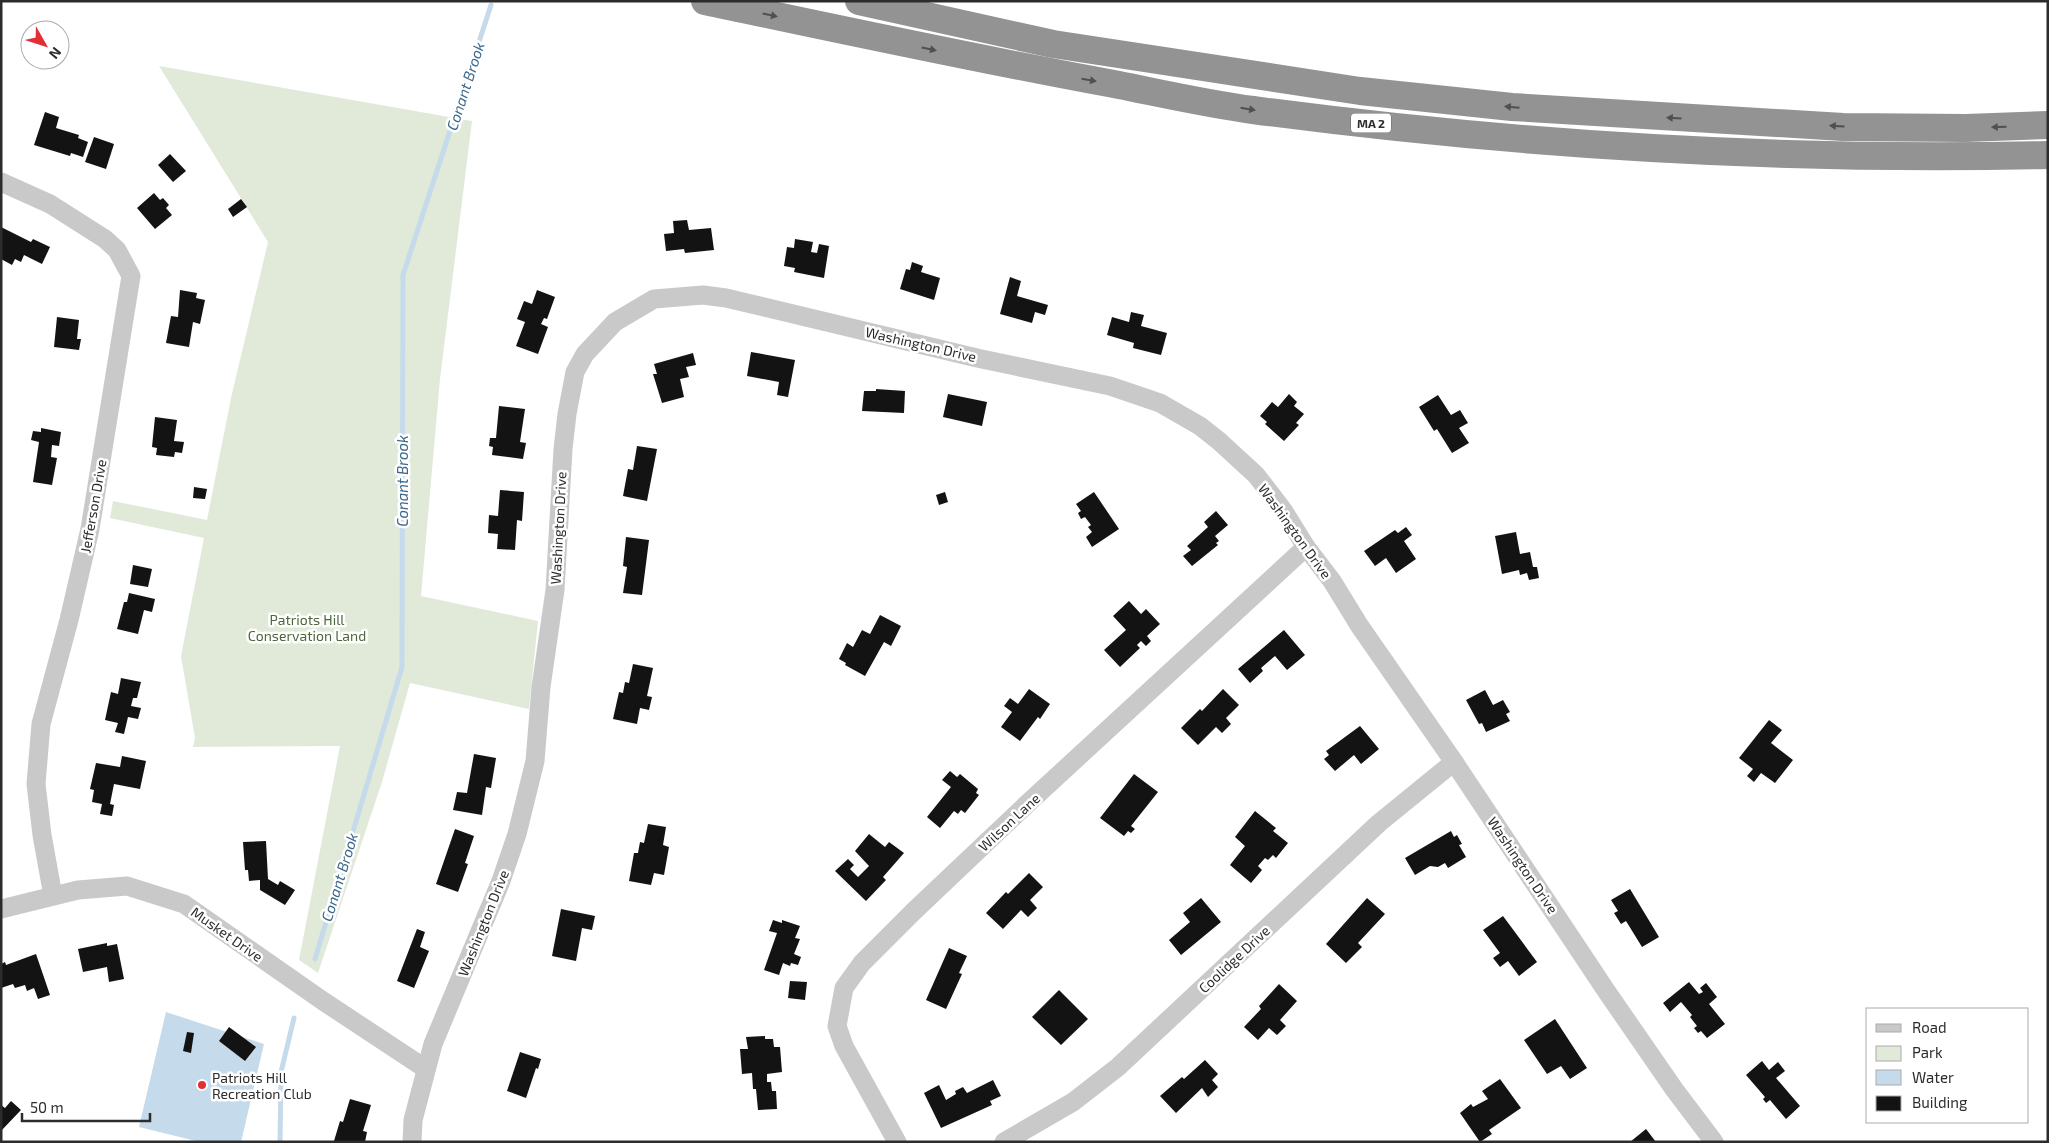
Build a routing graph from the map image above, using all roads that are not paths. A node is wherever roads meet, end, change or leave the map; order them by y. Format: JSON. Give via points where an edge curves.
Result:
{"nodes":[{"id":1,"x":705,"y":1,"type":"edge"},
{"id":2,"x":859,"y":1,"type":"edge"},
{"id":3,"x":2048,"y":125,"type":"edge"},
{"id":4,"x":2048,"y":155,"type":"edge"},
{"id":5,"x":1,"y":182,"type":"edge"},
{"id":6,"x":1306,"y":547,"type":"junction"},
{"id":7,"x":1454,"y":762,"type":"junction"},
{"id":8,"x":54,"y":896,"type":"junction"},
{"id":9,"x":1,"y":909,"type":"edge"},
{"id":10,"x":426,"y":1069,"type":"junction"},
{"id":11,"x":412,"y":1142,"type":"edge"},
{"id":12,"x":897,"y":1142,"type":"edge"},
{"id":13,"x":1004,"y":1142,"type":"edge"},
{"id":14,"x":1714,"y":1142,"type":"edge"}],
"edges":[{"from":1,"to":4,"type":"highway","number":"MA 2","one_way":true,"via":[[994,62],[1250,109],[1458,133],[1719,153]]},
{"from":3,"to":2,"type":"highway","number":"MA 2","one_way":true,"via":[[1843,127],[1512,107],[1360,90],[1053,44]]},
{"from":5,"to":8,"type":"street","name":"Jefferson Drive","via":[[50,204],[105,239],[118,250],[131,276],[90,529],[41,724],[36,784]]},
{"from":6,"to":7,"type":"street","name":"Washington Drive"},
{"from":6,"to":10,"type":"street","name":"Washington Drive","via":[[1283,510],[1238,457],[1200,426],[1139,395],[726,298],[703,295],[654,299],[636,308],[615,322],[585,354],[575,372],[563,449],[555,590],[541,687],[535,761],[517,834],[501,881],[433,1044]]},
{"from":6,"to":12,"type":"street","name":"Wilson Lane","via":[[913,912],[862,963],[844,988],[837,1026],[844,1046]]},
{"from":7,"to":13,"type":"street","name":"Coolidge Drive","via":[[1379,823],[1118,1067],[1073,1102]]},
{"from":7,"to":14,"type":"street","name":"Washington Drive","via":[[1607,992]]},
{"from":8,"to":9,"type":"street","name":"Musket Drive"},
{"from":8,"to":10,"type":"street","name":"Musket Drive","via":[[78,890],[127,886],[184,904]]},
{"from":10,"to":11,"type":"street","name":"Washington Drive","via":[[413,1120]]}]}
